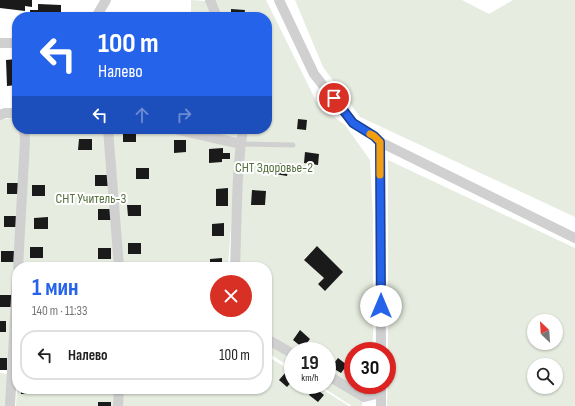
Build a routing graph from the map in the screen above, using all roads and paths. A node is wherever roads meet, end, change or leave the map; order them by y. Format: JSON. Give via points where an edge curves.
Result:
{"nodes":[{"id":1,"x":106,"y":0,"type":"edge"},
{"id":2,"x":210,"y":0,"type":"edge"},
{"id":3,"x":279,"y":0,"type":"edge"},
{"id":4,"x":99,"y":12,"type":"edge"},
{"id":5,"x":215,"y":12,"type":"edge"},
{"id":6,"x":0,"y":43,"type":"edge"},
{"id":7,"x":12,"y":43,"type":"edge"},
{"id":8,"x":12,"y":113,"type":"edge"},
{"id":9,"x":0,"y":115,"type":"edge"},
{"id":10,"x":24,"y":134,"type":"edge"},
{"id":11,"x":108,"y":134,"type":"edge"},
{"id":12,"x":197,"y":134,"type":"edge"},
{"id":13,"x":242,"y":134,"type":"edge"},
{"id":14,"x":380,"y":142,"type":"junction"},
{"id":15,"x":240,"y":144,"type":"junction"},
{"id":16,"x":293,"y":145,"type":"dead end"},
{"id":17,"x":575,"y":238,"type":"edge"},
{"id":18,"x":18,"y":262,"type":"edge"},
{"id":19,"x":118,"y":262,"type":"edge"},
{"id":20,"x":235,"y":262,"type":"edge"},
{"id":21,"x":272,"y":342,"type":"edge"},
{"id":22,"x":381,"y":342,"type":"edge"},
{"id":23,"x":284,"y":349,"type":"edge"},
{"id":24,"x":12,"y":370,"type":"edge"},
{"id":25,"x":119,"y":394,"type":"edge"},
{"id":26,"x":359,"y":394,"type":"edge"},
{"id":27,"x":371,"y":394,"type":"edge"},
{"id":28,"x":380,"y":394,"type":"edge"},
{"id":29,"x":382,"y":394,"type":"edge"},
{"id":30,"x":10,"y":406,"type":"edge"},
{"id":31,"x":118,"y":406,"type":"edge"},
{"id":32,"x":374,"y":406,"type":"edge"},
{"id":33,"x":381,"y":406,"type":"edge"}],
"edges":[{"from":1,"to":4,"type":"street"},
{"from":2,"to":5,"type":"street"},
{"from":3,"to":14,"type":"street","via":[[314,74],[353,123]]},
{"from":6,"to":7,"type":"street"},
{"from":8,"to":9,"type":"street"},
{"from":10,"to":18,"type":"street"},
{"from":11,"to":19,"type":"street"},
{"from":12,"to":15,"type":"street"},
{"from":13,"to":15,"type":"street"},
{"from":14,"to":17,"type":"street"},
{"from":14,"to":22,"type":"street"},
{"from":15,"to":16,"type":"lane"},
{"from":15,"to":20,"type":"street"},
{"from":21,"to":23,"type":"street"},
{"from":24,"to":30,"type":"street"},
{"from":25,"to":31,"type":"street"},
{"from":26,"to":27,"type":"street","via":[[364,397]]},
{"from":28,"to":32,"type":"street"},
{"from":29,"to":33,"type":"street"}]}
